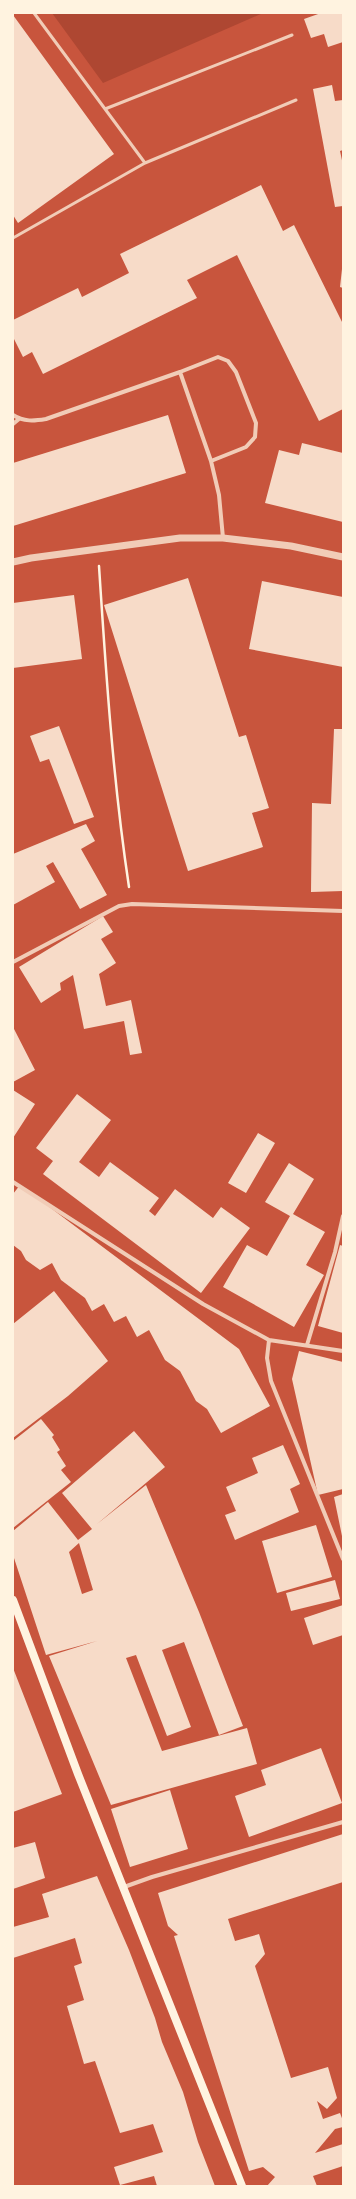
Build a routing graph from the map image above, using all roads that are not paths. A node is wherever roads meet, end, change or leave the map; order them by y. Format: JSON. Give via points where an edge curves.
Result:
{"nodes":[{"id":1,"x":34,"y":13,"type":"edge"},
{"id":2,"x":292,"y":35,"type":"dead end"},
{"id":3,"x":296,"y":100,"type":"dead end"},
{"id":4,"x":105,"y":109,"type":"junction"},
{"id":5,"x":145,"y":163,"type":"junction"},
{"id":6,"x":13,"y":238,"type":"edge"},
{"id":7,"x":180,"y":372,"type":"junction"},
{"id":8,"x":13,"y":415,"type":"edge"},
{"id":9,"x":19,"y":419,"type":"junction"},
{"id":10,"x":13,"y":424,"type":"edge"},
{"id":11,"x":211,"y":461,"type":"junction"},
{"id":12,"x":223,"y":538,"type":"junction"},
{"id":13,"x":343,"y":558,"type":"edge"},
{"id":14,"x":13,"y":562,"type":"edge"},
{"id":15,"x":343,"y":911,"type":"edge"},
{"id":16,"x":13,"y":962,"type":"edge"},
{"id":17,"x":13,"y":1182,"type":"edge"},
{"id":18,"x":343,"y":1216,"type":"edge"},
{"id":19,"x":269,"y":1340,"type":"junction"},
{"id":20,"x":307,"y":1345,"type":"junction"},
{"id":21,"x":343,"y":1351,"type":"edge"},
{"id":22,"x":343,"y":1559,"type":"edge"},
{"id":23,"x":13,"y":1600,"type":"edge"},
{"id":24,"x":343,"y":1822,"type":"edge"},
{"id":25,"x":124,"y":1888,"type":"junction"},
{"id":26,"x":242,"y":2186,"type":"edge"}],
"edges":[{"from":1,"to":4,"type":"lane"},
{"from":2,"to":4,"type":"lane"},
{"from":3,"to":5,"type":"lane"},
{"from":4,"to":5,"type":"lane"},
{"from":5,"to":6,"type":"lane"},
{"from":7,"to":9,"type":"street","via":[[46,419]]},
{"from":7,"to":11,"type":"street"},
{"from":7,"to":11,"type":"street","via":[[218,357],[228,361],[236,372],[256,423],[255,437],[246,447]]},
{"from":8,"to":9,"type":"street"},
{"from":9,"to":10,"type":"street"},
{"from":11,"to":12,"type":"street","via":[[219,496]]},
{"from":12,"to":13,"type":"street","via":[[291,546]]},
{"from":12,"to":14,"type":"street","via":[[180,538]]},
{"from":15,"to":16,"type":"street","via":[[132,904],[119,906]]},
{"from":17,"to":19,"type":"street","via":[[203,1304]]},
{"from":18,"to":20,"type":"street"},
{"from":19,"to":20,"type":"street"},
{"from":19,"to":22,"type":"street","via":[[267,1358],[271,1381]]},
{"from":20,"to":21,"type":"street"},
{"from":23,"to":25,"type":"main road","via":[[75,1767]]},
{"from":24,"to":25,"type":"street","via":[[152,1877]]},
{"from":25,"to":26,"type":"main road"}]}
